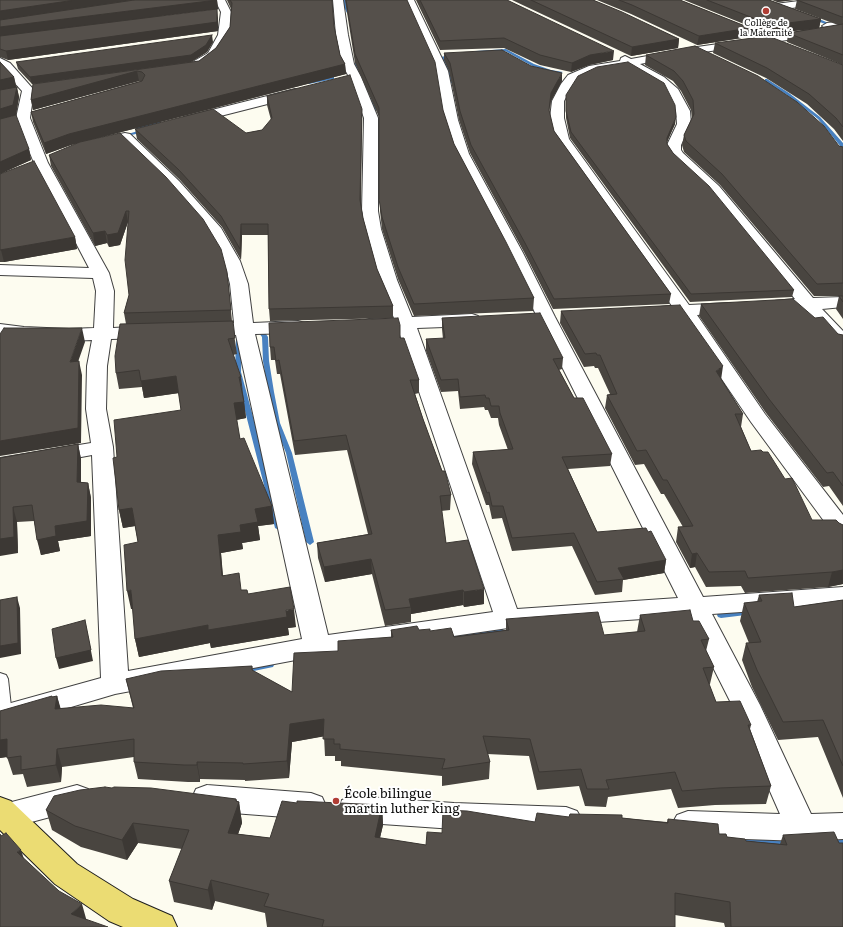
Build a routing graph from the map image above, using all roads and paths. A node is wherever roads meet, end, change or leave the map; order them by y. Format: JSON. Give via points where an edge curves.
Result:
{"nodes":[{"id":1,"x":220,"y":0,"type":"edge"},
{"id":2,"x":338,"y":0,"type":"edge"},
{"id":3,"x":409,"y":0,"type":"edge"},
{"id":4,"x":832,"y":0,"type":"edge"},
{"id":5,"x":763,"y":2,"type":"edge"},
{"id":6,"x":775,"y":6,"type":"junction"},
{"id":7,"x":797,"y":15,"type":"edge"},
{"id":8,"x":834,"y":27,"type":"edge"},
{"id":9,"x":749,"y":32,"type":"edge"},
{"id":10,"x":224,"y":35,"type":"junction"},
{"id":11,"x":208,"y":38,"type":"edge"},
{"id":12,"x":676,"y":40,"type":"edge"},
{"id":13,"x":770,"y":40,"type":"junction"},
{"id":14,"x":792,"y":49,"type":"edge"},
{"id":15,"x":697,"y":50,"type":"junction"},
{"id":16,"x":608,"y":52,"type":"edge"},
{"id":17,"x":718,"y":61,"type":"edge"},
{"id":18,"x":629,"y":62,"type":"junction"},
{"id":19,"x":21,"y":64,"type":"edge"},
{"id":20,"x":2,"y":65,"type":"edge"},
{"id":21,"x":184,"y":68,"type":"edge"},
{"id":22,"x":355,"y":77,"type":"junction"},
{"id":23,"x":340,"y":81,"type":"edge"},
{"id":24,"x":44,"y":88,"type":"edge"},
{"id":25,"x":309,"y":89,"type":"edge"},
{"id":26,"x":28,"y":90,"type":"junction"},
{"id":27,"x":14,"y":93,"type":"edge"},
{"id":28,"x":38,"y":114,"type":"edge"},
{"id":29,"x":23,"y":118,"type":"junction"},
{"id":30,"x":8,"y":123,"type":"edge"},
{"id":31,"x":178,"y":123,"type":"edge"},
{"id":32,"x":126,"y":136,"type":"edge"},
{"id":33,"x":0,"y":270,"type":"edge"},
{"id":34,"x":100,"y":273,"type":"junction"},
{"id":35,"x":843,"y":302,"type":"edge"},
{"id":36,"x":808,"y":304,"type":"junction"},
{"id":37,"x":684,"y":310,"type":"junction"},
{"id":38,"x":638,"y":312,"type":"edge"},
{"id":39,"x":491,"y":319,"type":"edge"},
{"id":40,"x":406,"y":324,"type":"junction"},
{"id":41,"x":352,"y":325,"type":"edge"},
{"id":42,"x":313,"y":326,"type":"edge"},
{"id":43,"x":244,"y":328,"type":"junction"},
{"id":44,"x":0,"y":330,"type":"edge"},
{"id":45,"x":184,"y":331,"type":"edge"},
{"id":46,"x":162,"y":332,"type":"edge"},
{"id":47,"x":103,"y":333,"type":"junction"},
{"id":48,"x":843,"y":342,"type":"edge"},
{"id":49,"x":102,"y":447,"type":"junction"},
{"id":50,"x":0,"y":465,"type":"edge"},
{"id":51,"x":843,"y":531,"type":"edge"},
{"id":52,"x":843,"y":596,"type":"edge"},
{"id":53,"x":695,"y":605,"type":"junction"},
{"id":54,"x":508,"y":619,"type":"junction"},
{"id":55,"x":317,"y":646,"type":"junction"},
{"id":56,"x":0,"y":679,"type":"edge"},
{"id":57,"x":115,"y":684,"type":"junction"},
{"id":58,"x":2,"y":717,"type":"edge"},
{"id":59,"x":102,"y":794,"type":"edge"},
{"id":60,"x":180,"y":796,"type":"edge"},
{"id":61,"x":2,"y":813,"type":"edge"},
{"id":62,"x":596,"y":821,"type":"edge"},
{"id":63,"x":660,"y":823,"type":"edge"},
{"id":64,"x":843,"y":826,"type":"edge"},
{"id":65,"x":802,"y":828,"type":"junction"},
{"id":66,"x":160,"y":927,"type":"edge"}],
"edges":[{"from":1,"to":10,"type":"street"},
{"from":2,"to":22,"type":"street","via":[[348,64]]},
{"from":3,"to":53,"type":"street","via":[[443,56],[442,71],[451,120],[462,154]]},
{"from":4,"to":6,"type":"street"},
{"from":5,"to":6,"type":"street"},
{"from":6,"to":7,"type":"street"},
{"from":8,"to":13,"type":"street"},
{"from":9,"to":13,"type":"street"},
{"from":10,"to":11,"type":"street"},
{"from":10,"to":21,"type":"street","via":[[212,55],[195,66]]},
{"from":12,"to":15,"type":"street"},
{"from":13,"to":14,"type":"street"},
{"from":13,"to":15,"type":"street"},
{"from":15,"to":17,"type":"street"},
{"from":15,"to":18,"type":"street"},
{"from":16,"to":18,"type":"street"},
{"from":18,"to":36,"type":"street","via":[[660,80],[674,92],[683,111],[684,124],[674,150],[724,201]]},
{"from":18,"to":37,"type":"street","via":[[565,76],[565,87],[558,101],[557,118],[562,139]]},
{"from":19,"to":20,"type":"street"},
{"from":20,"to":26,"type":"street"},
{"from":22,"to":23,"type":"street"},
{"from":22,"to":40,"type":"street","via":[[371,118],[370,211],[373,228],[388,280]]},
{"from":24,"to":26,"type":"street"},
{"from":25,"to":31,"type":"street"},
{"from":26,"to":27,"type":"street"},
{"from":26,"to":29,"type":"street"},
{"from":28,"to":29,"type":"street"},
{"from":29,"to":30,"type":"street"},
{"from":29,"to":34,"type":"street","via":[[41,163]]},
{"from":32,"to":43,"type":"street","via":[[213,228],[232,261],[239,284]]},
{"from":33,"to":34,"type":"street"},
{"from":34,"to":47,"type":"street","via":[[105,291]]},
{"from":35,"to":36,"type":"street"},
{"from":36,"to":37,"type":"street"},
{"from":36,"to":48,"type":"street"},
{"from":37,"to":38,"type":"street"},
{"from":37,"to":51,"type":"street","via":[[758,418]]},
{"from":39,"to":40,"type":"street"},
{"from":40,"to":41,"type":"street"},
{"from":40,"to":54,"type":"street"},
{"from":42,"to":43,"type":"street"},
{"from":43,"to":45,"type":"street"},
{"from":43,"to":55,"type":"street"},
{"from":44,"to":47,"type":"street","via":[[69,335]]},
{"from":46,"to":47,"type":"street"},
{"from":47,"to":49,"type":"street","via":[[97,366],[96,409]]},
{"from":49,"to":50,"type":"street"},
{"from":49,"to":57,"type":"street"},
{"from":52,"to":53,"type":"street"},
{"from":53,"to":54,"type":"street"},
{"from":53,"to":65,"type":"street","via":[[746,705]]},
{"from":54,"to":55,"type":"street"},
{"from":55,"to":57,"type":"street"},
{"from":56,"to":58,"type":"lane"},
{"from":57,"to":58,"type":"street"},
{"from":59,"to":61,"type":"street"},
{"from":60,"to":62,"type":"street","via":[[454,816]]},
{"from":61,"to":66,"type":"main road","via":[[66,874],[121,910]]},
{"from":63,"to":65,"type":"street"},
{"from":64,"to":65,"type":"street"}]}
